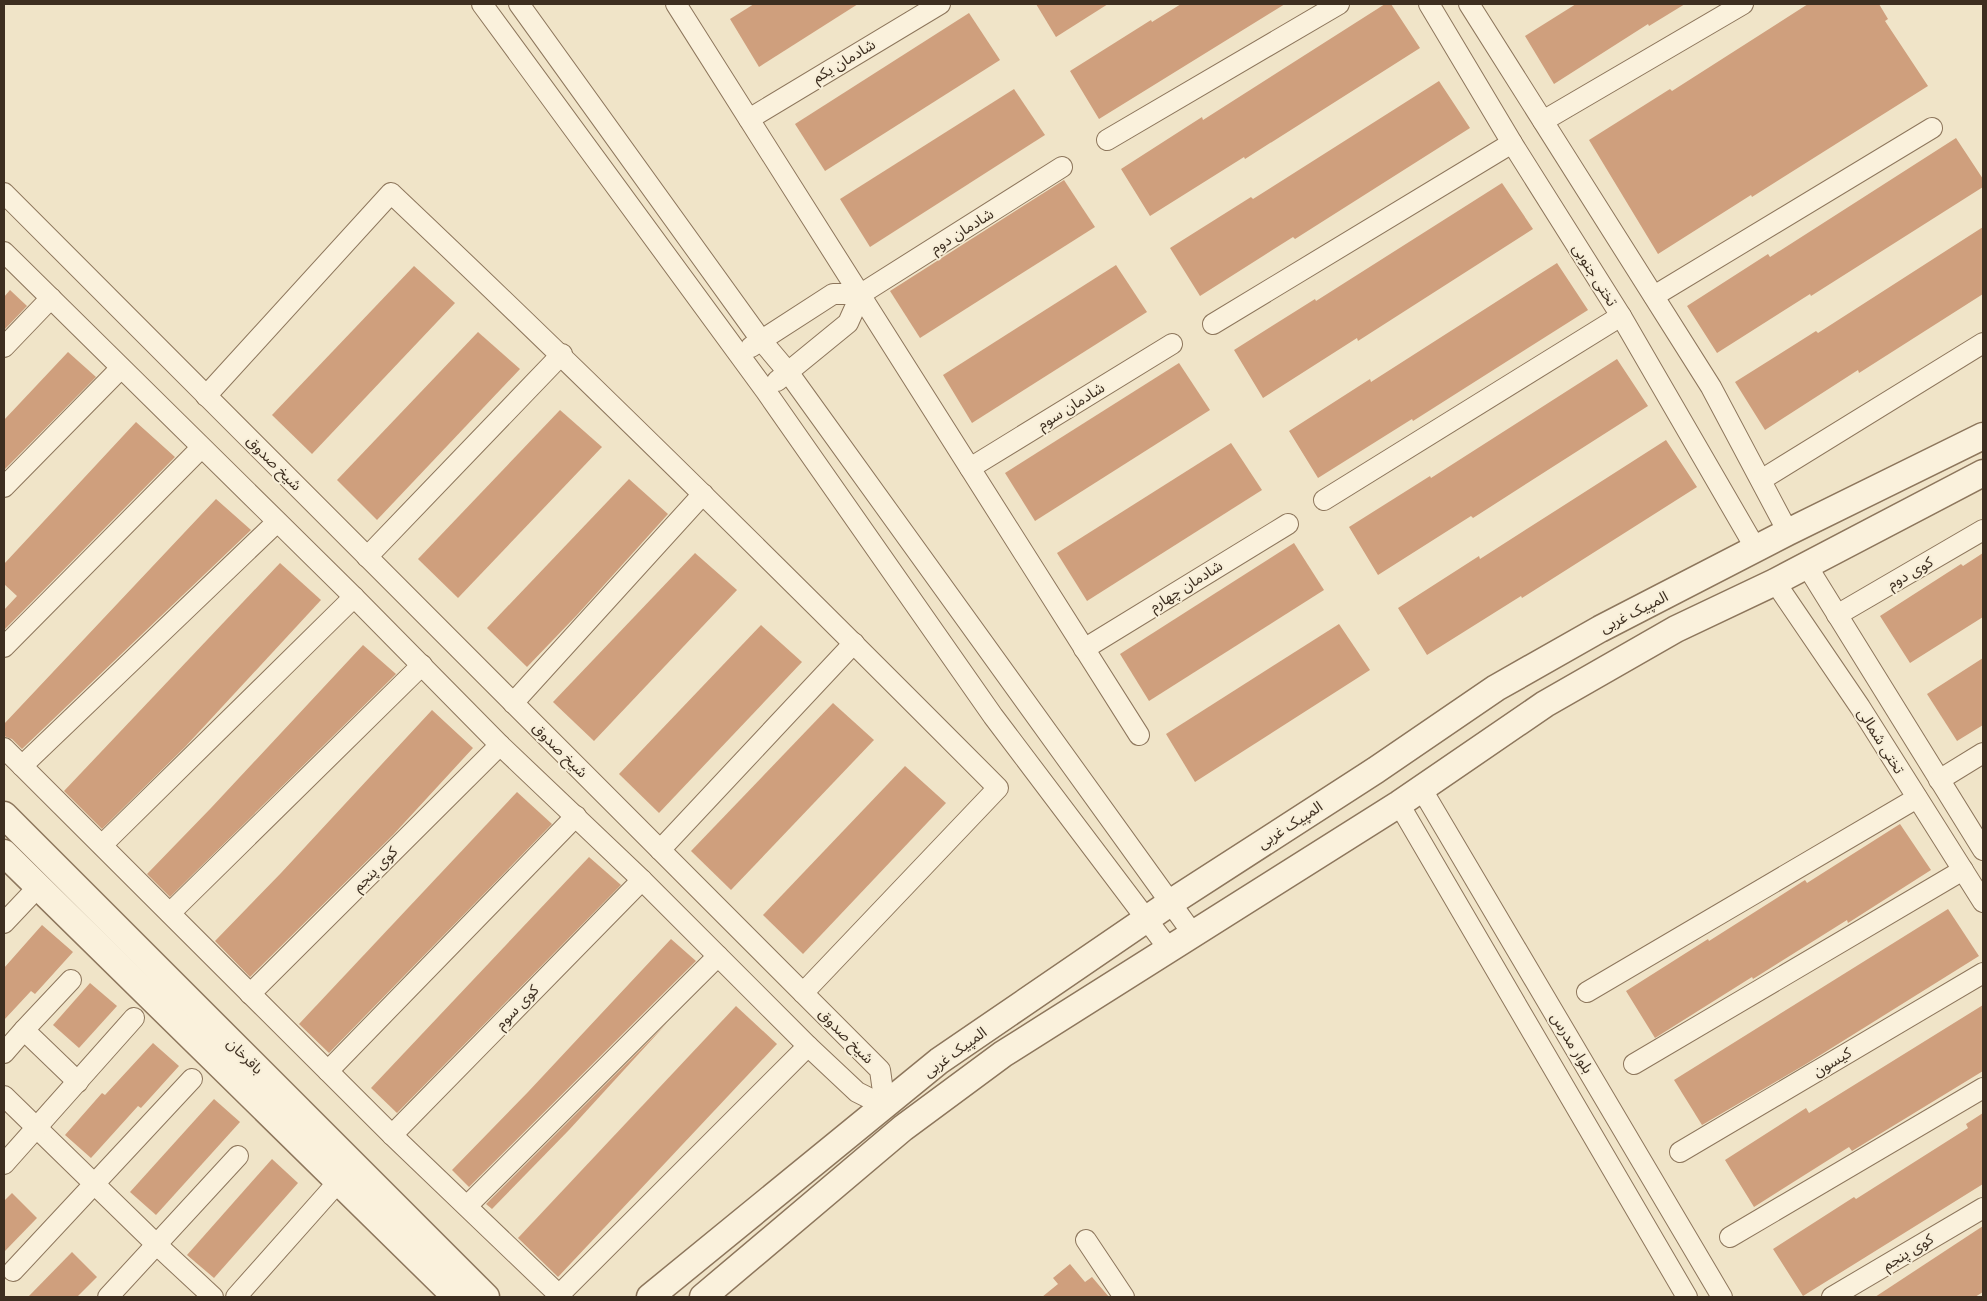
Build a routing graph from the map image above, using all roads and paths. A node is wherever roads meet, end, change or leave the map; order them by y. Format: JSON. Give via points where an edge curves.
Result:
{"nodes":[{"id":1,"x":482,"y":4,"type":"edge"},
{"id":2,"x":519,"y":4,"type":"edge"},
{"id":3,"x":676,"y":4,"type":"edge"},
{"id":4,"x":940,"y":4,"type":"edge"},
{"id":5,"x":1339,"y":4,"type":"edge"},
{"id":6,"x":1429,"y":4,"type":"edge"},
{"id":7,"x":1469,"y":4,"type":"edge"},
{"id":8,"x":1744,"y":4,"type":"edge"},
{"id":9,"x":748,"y":119,"type":"junction"},
{"id":10,"x":1543,"y":121,"type":"junction"},
{"id":11,"x":1932,"y":128,"type":"dead end"},
{"id":12,"x":1107,"y":140,"type":"dead end"},
{"id":13,"x":1512,"y":143,"type":"junction"},
{"id":14,"x":1062,"y":167,"type":"dead end"},
{"id":15,"x":4,"y":193,"type":"edge"},
{"id":16,"x":4,"y":252,"type":"edge"},
{"id":17,"x":861,"y":294,"type":"junction"},
{"id":18,"x":1654,"y":296,"type":"junction"},
{"id":19,"x":51,"y":298,"type":"junction"},
{"id":20,"x":1621,"y":316,"type":"junction"},
{"id":21,"x":1213,"y":324,"type":"dead end"},
{"id":22,"x":761,"y":340,"type":"junction"},
{"id":23,"x":1172,"y":344,"type":"dead end"},
{"id":24,"x":1983,"y":344,"type":"edge"},
{"id":25,"x":4,"y":347,"type":"edge"},
{"id":26,"x":562,"y":354,"type":"junction"},
{"id":27,"x":739,"y":354,"type":"junction"},
{"id":28,"x":121,"y":368,"type":"junction"},
{"id":29,"x":788,"y":372,"type":"junction"},
{"id":30,"x":765,"y":390,"type":"junction"},
{"id":31,"x":206,"y":396,"type":"junction"},
{"id":32,"x":1983,"y":436,"type":"edge"},
{"id":33,"x":201,"y":448,"type":"junction"},
{"id":34,"x":970,"y":468,"type":"junction"},
{"id":35,"x":1983,"y":473,"type":"edge"},
{"id":36,"x":1761,"y":480,"type":"junction"},
{"id":37,"x":4,"y":487,"type":"edge"},
{"id":38,"x":703,"y":494,"type":"junction"},
{"id":39,"x":1324,"y":500,"type":"dead end"},
{"id":40,"x":277,"y":522,"type":"junction"},
{"id":41,"x":1288,"y":524,"type":"dead end"},
{"id":42,"x":1983,"y":530,"type":"edge"},
{"id":43,"x":1788,"y":532,"type":"junction"},
{"id":44,"x":1756,"y":549,"type":"junction"},
{"id":45,"x":367,"y":557,"type":"junction"},
{"id":46,"x":1807,"y":566,"type":"junction"},
{"id":47,"x":1776,"y":582,"type":"junction"},
{"id":48,"x":354,"y":598,"type":"junction"},
{"id":49,"x":1837,"y":616,"type":"junction"},
{"id":50,"x":854,"y":643,"type":"junction"},
{"id":51,"x":4,"y":647,"type":"edge"},
{"id":52,"x":1084,"y":649,"type":"junction"},
{"id":53,"x":422,"y":665,"type":"junction"},
{"id":54,"x":513,"y":703,"type":"junction"},
{"id":55,"x":1139,"y":735,"type":"dead end"},
{"id":56,"x":500,"y":744,"type":"junction"},
{"id":57,"x":4,"y":748,"type":"edge"},
{"id":58,"x":1983,"y":753,"type":"edge"},
{"id":59,"x":1400,"y":754,"type":"junction"},
{"id":60,"x":22,"y":766,"type":"junction"},
{"id":61,"x":1376,"y":770,"type":"junction"},
{"id":62,"x":1938,"y":780,"type":"junction"},
{"id":63,"x":1421,"y":788,"type":"junction"},
{"id":64,"x":1917,"y":798,"type":"junction"},
{"id":65,"x":1399,"y":804,"type":"junction"},
{"id":66,"x":4,"y":815,"type":"edge"},
{"id":67,"x":576,"y":816,"type":"junction"},
{"id":68,"x":102,"y":845,"type":"junction"},
{"id":69,"x":660,"y":850,"type":"junction"},
{"id":70,"x":1983,"y":850,"type":"edge"},
{"id":71,"x":4,"y":853,"type":"edge"},
{"id":72,"x":1963,"y":870,"type":"junction"},
{"id":73,"x":642,"y":880,"type":"junction"},
{"id":74,"x":38,"y":886,"type":"junction"},
{"id":75,"x":1983,"y":902,"type":"edge"},
{"id":76,"x":1170,"y":903,"type":"junction"},
{"id":77,"x":170,"y":913,"type":"junction"},
{"id":78,"x":1146,"y":919,"type":"junction"},
{"id":79,"x":4,"y":923,"type":"edge"},
{"id":80,"x":1192,"y":934,"type":"junction"},
{"id":81,"x":1169,"y":949,"type":"junction"},
{"id":82,"x":718,"y":956,"type":"junction"},
{"id":83,"x":1983,"y":973,"type":"edge"},
{"id":84,"x":71,"y":980,"type":"dead end"},
{"id":85,"x":1587,"y":992,"type":"dead end"},
{"id":86,"x":803,"y":993,"type":"junction"},
{"id":87,"x":250,"y":994,"type":"junction"},
{"id":88,"x":134,"y":1018,"type":"dead end"},
{"id":89,"x":24,"y":1030,"type":"junction"},
{"id":90,"x":808,"y":1046,"type":"junction"},
{"id":91,"x":4,"y":1053,"type":"edge"},
{"id":92,"x":1634,"y":1064,"type":"dead end"},
{"id":93,"x":328,"y":1071,"type":"junction"},
{"id":94,"x":192,"y":1079,"type":"dead end"},
{"id":95,"x":78,"y":1082,"type":"junction"},
{"id":96,"x":1983,"y":1088,"type":"edge"},
{"id":97,"x":4,"y":1096,"type":"edge"},
{"id":98,"x":885,"y":1106,"type":"junction"},
{"id":99,"x":37,"y":1127,"type":"junction"},
{"id":100,"x":903,"y":1128,"type":"junction"},
{"id":101,"x":392,"y":1135,"type":"junction"},
{"id":102,"x":1680,"y":1152,"type":"dead end"},
{"id":103,"x":238,"y":1156,"type":"dead end"},
{"id":104,"x":4,"y":1164,"type":"edge"},
{"id":105,"x":339,"y":1181,"type":"junction"},
{"id":106,"x":96,"y":1184,"type":"junction"},
{"id":107,"x":466,"y":1206,"type":"junction"},
{"id":108,"x":1983,"y":1208,"type":"edge"},
{"id":109,"x":1730,"y":1237,"type":"dead end"},
{"id":110,"x":1086,"y":1240,"type":"dead end"},
{"id":111,"x":157,"y":1245,"type":"junction"},
{"id":112,"x":13,"y":1271,"type":"dead end"},
{"id":113,"x":108,"y":1297,"type":"edge"},
{"id":114,"x":214,"y":1297,"type":"edge"},
{"id":115,"x":236,"y":1297,"type":"edge"},
{"id":116,"x":456,"y":1297,"type":"edge"},
{"id":117,"x":486,"y":1297,"type":"edge"},
{"id":118,"x":650,"y":1297,"type":"edge"},
{"id":119,"x":702,"y":1297,"type":"edge"},
{"id":120,"x":1124,"y":1297,"type":"edge"},
{"id":121,"x":1687,"y":1297,"type":"edge"},
{"id":122,"x":1722,"y":1297,"type":"edge"},
{"id":123,"x":1832,"y":1297,"type":"edge"}],
"edges":[{"from":1,"to":27,"type":"street"},
{"from":2,"to":22,"type":"street"},
{"from":3,"to":9,"type":"street"},
{"from":4,"to":9,"type":"street","name":"شادمان یکم"},
{"from":5,"to":12,"type":"street"},
{"from":6,"to":13,"type":"street","name":"تختی جنوبی"},
{"from":7,"to":10,"type":"street"},
{"from":8,"to":10,"type":"street"},
{"from":9,"to":17,"type":"street"},
{"from":10,"to":18,"type":"street"},
{"from":11,"to":18,"type":"street"},
{"from":13,"to":20,"type":"street","name":"تختی جنوبی"},
{"from":13,"to":21,"type":"street"},
{"from":14,"to":17,"type":"street","name":"شادمان دوم"},
{"from":15,"to":31,"type":"street","name":"شیخ صدوق"},
{"from":16,"to":19,"type":"street"},
{"from":17,"to":22,"type":"street","via":[[833,294]]},
{"from":17,"to":29,"type":"street","via":[[848,323]]},
{"from":17,"to":34,"type":"street"},
{"from":18,"to":36,"type":"street","via":[[1723,408]]},
{"from":19,"to":25,"type":"street"},
{"from":19,"to":28,"type":"street"},
{"from":20,"to":39,"type":"street"},
{"from":20,"to":44,"type":"street","name":"تختی جنوبی"},
{"from":22,"to":27,"type":"street"},
{"from":22,"to":29,"type":"street"},
{"from":23,"to":34,"type":"street","name":"شادمان سوم"},
{"from":24,"to":36,"type":"street"},
{"from":26,"to":31,"type":"street","via":[[391,193]]},
{"from":26,"to":38,"type":"street"},
{"from":26,"to":45,"type":"street"},
{"from":27,"to":30,"type":"street"},
{"from":28,"to":33,"type":"street"},
{"from":28,"to":37,"type":"street"},
{"from":29,"to":30,"type":"street"},
{"from":29,"to":76,"type":"street"},
{"from":30,"to":78,"type":"street","via":[[993,716]]},
{"from":31,"to":45,"type":"street","name":"شیخ صدوق"},
{"from":32,"to":43,"type":"street","name":"المپیک غربی"},
{"from":33,"to":40,"type":"street"},
{"from":33,"to":51,"type":"street"},
{"from":34,"to":52,"type":"street"},
{"from":35,"to":46,"type":"street","name":"المپیک غربی"},
{"from":36,"to":43,"type":"street"},
{"from":38,"to":50,"type":"street"},
{"from":38,"to":54,"type":"street"},
{"from":40,"to":48,"type":"street"},
{"from":40,"to":60,"type":"street"},
{"from":41,"to":52,"type":"street","name":"شادمان چهارم"},
{"from":42,"to":49,"type":"street","name":"کوی دوم"},
{"from":43,"to":44,"type":"street","name":"المپیک غربی"},
{"from":43,"to":46,"type":"street"},
{"from":44,"to":47,"type":"street"},
{"from":44,"to":59,"type":"street","name":"المپیک غربی","via":[[1600,629],[1496,688]]},
{"from":45,"to":54,"type":"street","name":"شیخ صدوق"},
{"from":46,"to":47,"type":"street","name":"المپیک غربی"},
{"from":46,"to":49,"type":"street","name":"تختی شمالی"},
{"from":47,"to":63,"type":"street","name":"المپیک غربی","via":[[1676,629],[1545,704]]},
{"from":47,"to":64,"type":"street","name":"تختی شمالی"},
{"from":48,"to":53,"type":"street"},
{"from":48,"to":68,"type":"street"},
{"from":49,"to":62,"type":"street","name":"تختی شمالی"},
{"from":50,"to":69,"type":"street"},
{"from":50,"to":86,"type":"street","via":[[998,788]]},
{"from":52,"to":55,"type":"street"},
{"from":53,"to":56,"type":"street"},
{"from":53,"to":77,"type":"street"},
{"from":54,"to":69,"type":"street","name":"شیخ صدوق"},
{"from":56,"to":67,"type":"street"},
{"from":56,"to":87,"type":"street","name":"کوی پنجم"},
{"from":57,"to":60,"type":"street"},
{"from":58,"to":62,"type":"street"},
{"from":59,"to":61,"type":"street","name":"المپیک غربی"},
{"from":59,"to":63,"type":"street"},
{"from":60,"to":68,"type":"street"},
{"from":61,"to":65,"type":"street"},
{"from":61,"to":76,"type":"street","name":"المپیک غربی"},
{"from":62,"to":70,"type":"street","name":"تختی شمالی"},
{"from":63,"to":65,"type":"street","name":"المپیک غربی"},
{"from":63,"to":122,"type":"street","name":"بلوار مدرس"},
{"from":64,"to":72,"type":"street","name":"تختی شمالی"},
{"from":64,"to":85,"type":"street"},
{"from":65,"to":80,"type":"street","name":"المپیک غربی"},
{"from":65,"to":121,"type":"street","name":"بلوار مدرس"},
{"from":66,"to":117,"type":"street","name":"باقرخان"},
{"from":67,"to":73,"type":"street"},
{"from":67,"to":93,"type":"street"},
{"from":68,"to":77,"type":"street"},
{"from":69,"to":86,"type":"street","name":"شیخ صدوق"},
{"from":71,"to":74,"type":"street","name":"باقرخان"},
{"from":72,"to":75,"type":"street","name":"تختی شمالی"},
{"from":72,"to":92,"type":"street"},
{"from":73,"to":82,"type":"street"},
{"from":73,"to":101,"type":"street","name":"کوی سوم"},
{"from":74,"to":79,"type":"street"},
{"from":74,"to":105,"type":"street","name":"باقرخان"},
{"from":76,"to":78,"type":"street","name":"المپیک غربی"},
{"from":76,"to":80,"type":"street"},
{"from":77,"to":87,"type":"street"},
{"from":78,"to":81,"type":"street"},
{"from":78,"to":98,"type":"street","name":"المپیک غربی","via":[[939,1061]]},
{"from":80,"to":81,"type":"street","name":"المپیک غربی"},
{"from":81,"to":100,"type":"street","name":"المپیک غربی","via":[[1004,1054]]},
{"from":82,"to":90,"type":"street"},
{"from":82,"to":107,"type":"street"},
{"from":83,"to":102,"type":"street","name":"کیسون"},
{"from":84,"to":89,"type":"street"},
{"from":86,"to":98,"type":"street","name":"شیخ صدوق","via":[[880,1070]]},
{"from":87,"to":93,"type":"street"},
{"from":88,"to":95,"type":"street"},
{"from":89,"to":91,"type":"street"},
{"from":89,"to":95,"type":"street"},
{"from":90,"to":98,"type":"street","via":[[857,1092]]},
{"from":90,"to":107,"type":"street","via":[[559,1295]]},
{"from":93,"to":101,"type":"street"},
{"from":94,"to":106,"type":"street"},
{"from":95,"to":99,"type":"street"},
{"from":96,"to":109,"type":"street"},
{"from":97,"to":99,"type":"street"},
{"from":98,"to":100,"type":"street"},
{"from":98,"to":118,"type":"street","name":"المپیک غربی"},
{"from":99,"to":104,"type":"street"},
{"from":99,"to":106,"type":"street"},
{"from":100,"to":119,"type":"street","name":"المپیک غربی"},
{"from":101,"to":107,"type":"street"},
{"from":103,"to":111,"type":"street"},
{"from":105,"to":115,"type":"street"},
{"from":105,"to":116,"type":"street","name":"باقرخان"},
{"from":106,"to":111,"type":"street"},
{"from":106,"to":112,"type":"street"},
{"from":108,"to":123,"type":"street","name":"کوی پنجم"},
{"from":110,"to":120,"type":"street"},
{"from":111,"to":113,"type":"street"},
{"from":111,"to":114,"type":"street"}]}
